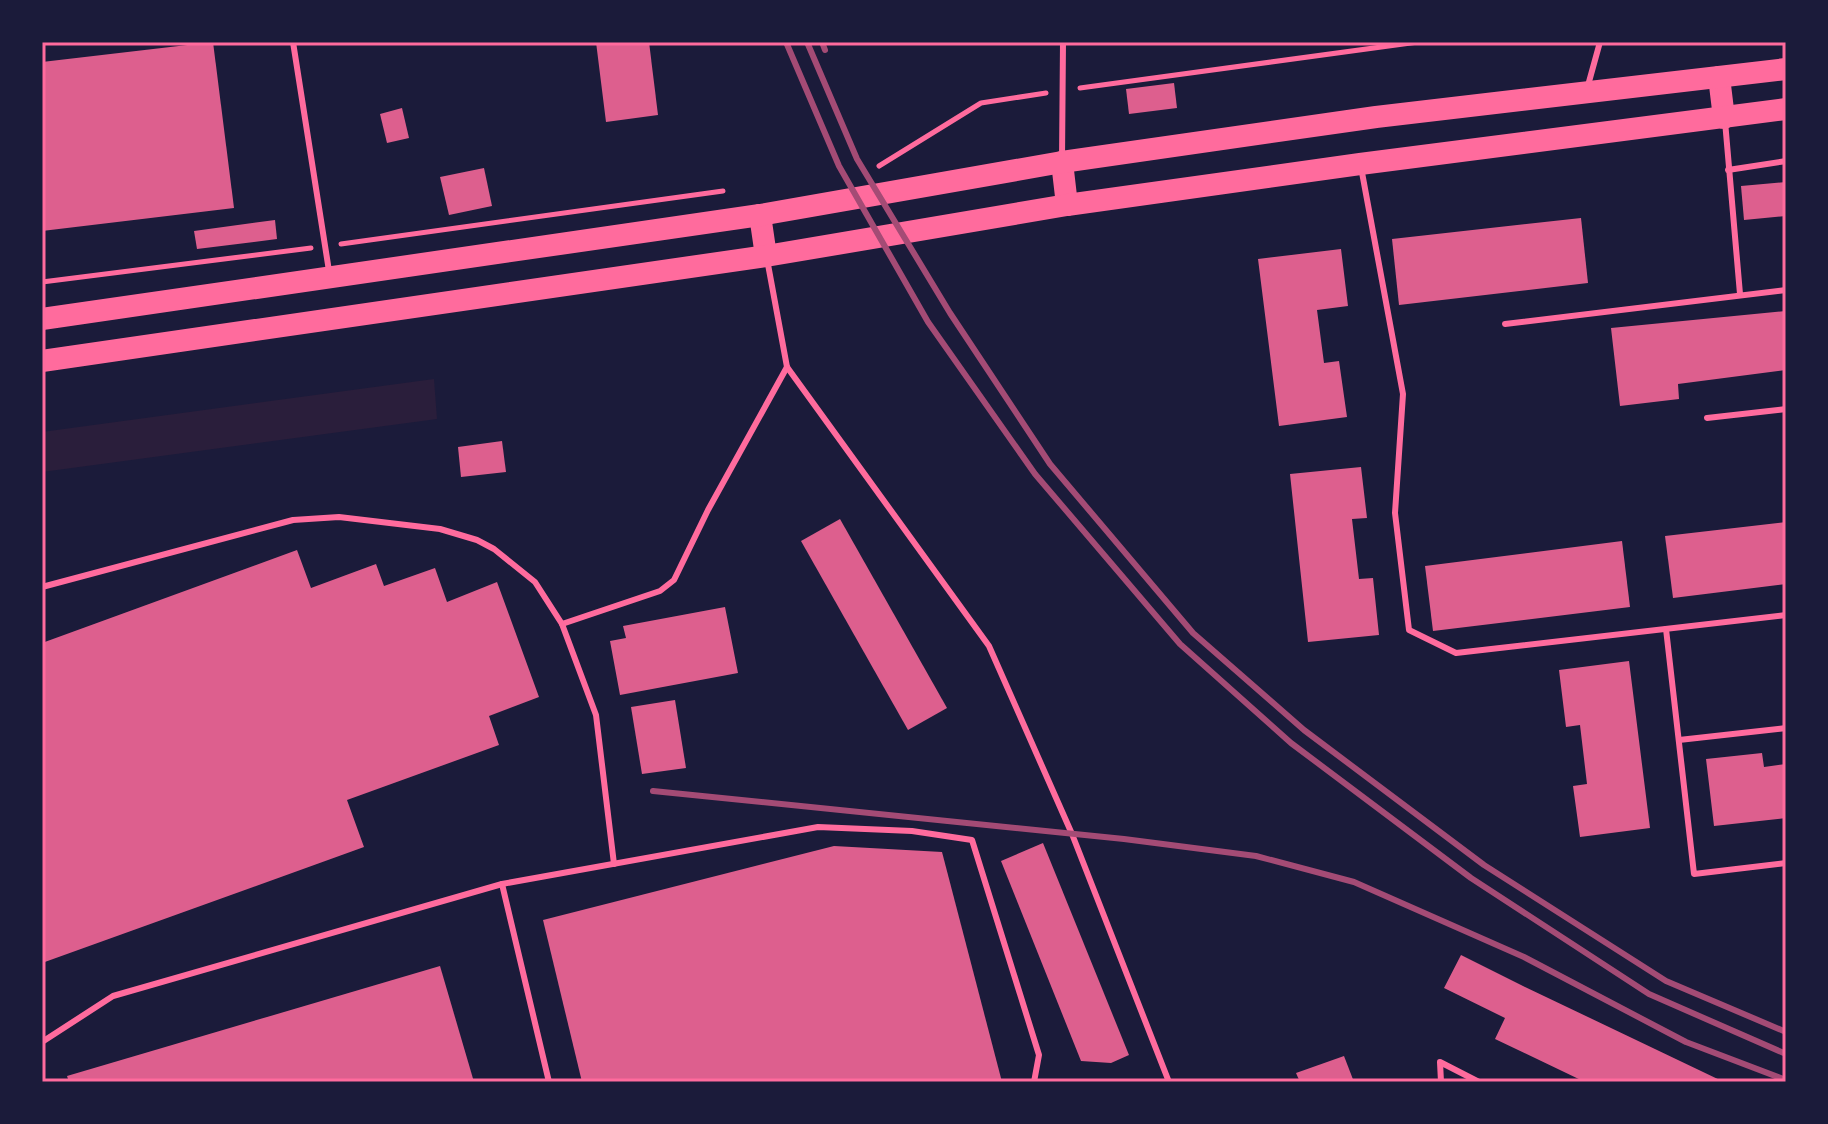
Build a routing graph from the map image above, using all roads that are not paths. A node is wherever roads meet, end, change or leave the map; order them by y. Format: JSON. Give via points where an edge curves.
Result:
{"nodes":[{"id":1,"x":293,"y":42,"type":"edge"},
{"id":2,"x":1063,"y":42,"type":"edge"},
{"id":3,"x":1600,"y":42,"type":"edge"},
{"id":4,"x":1786,"y":69,"type":"edge"},
{"id":5,"x":1719,"y":77,"type":"junction"},
{"id":6,"x":1586,"y":94,"type":"junction"},
{"id":7,"x":1786,"y":109,"type":"edge"},
{"id":8,"x":1724,"y":118,"type":"junction"},
{"id":9,"x":1786,"y":161,"type":"edge"},
{"id":10,"x":1062,"y":162,"type":"junction"},
{"id":11,"x":1360,"y":164,"type":"junction"},
{"id":12,"x":1728,"y":170,"type":"junction"},
{"id":13,"x":1067,"y":205,"type":"junction"},
{"id":14,"x":760,"y":215,"type":"junction"},
{"id":15,"x":766,"y":256,"type":"junction"},
{"id":16,"x":330,"y":279,"type":"junction"},
{"id":17,"x":1786,"y":290,"type":"edge"},
{"id":18,"x":1740,"y":294,"type":"junction"},
{"id":19,"x":42,"y":319,"type":"edge"},
{"id":20,"x":1505,"y":324,"type":"dead end"},
{"id":21,"x":42,"y":361,"type":"edge"},
{"id":22,"x":787,"y":367,"type":"junction"},
{"id":23,"x":1786,"y":409,"type":"edge"},
{"id":24,"x":1707,"y":418,"type":"dead end"},
{"id":25,"x":42,"y":587,"type":"edge"},
{"id":26,"x":1786,"y":615,"type":"edge"},
{"id":27,"x":562,"y":624,"type":"junction"},
{"id":28,"x":1666,"y":629,"type":"junction"},
{"id":29,"x":1786,"y":728,"type":"edge"},
{"id":30,"x":1679,"y":740,"type":"junction"},
{"id":31,"x":1786,"y":863,"type":"edge"},
{"id":32,"x":614,"y":864,"type":"junction"},
{"id":33,"x":502,"y":884,"type":"junction"},
{"id":34,"x":42,"y":1042,"type":"edge"},
{"id":35,"x":549,"y":1082,"type":"edge"},
{"id":36,"x":1034,"y":1082,"type":"edge"},
{"id":37,"x":1169,"y":1082,"type":"edge"},
{"id":38,"x":1441,"y":1082,"type":"edge"},
{"id":39,"x":1479,"y":1082,"type":"edge"}],
"edges":[{"from":1,"to":16,"type":"lane"},
{"from":2,"to":10,"type":"lane"},
{"from":3,"to":6,"type":"lane"},
{"from":4,"to":5,"type":"highway"},
{"from":5,"to":6,"type":"highway"},
{"from":5,"to":8,"type":"highway"},
{"from":6,"to":10,"type":"highway","via":[[1376,117]]},
{"from":7,"to":8,"type":"highway"},
{"from":8,"to":11,"type":"highway"},
{"from":8,"to":12,"type":"lane"},
{"from":9,"to":12,"type":"lane"},
{"from":10,"to":13,"type":"highway"},
{"from":10,"to":14,"type":"highway"},
{"from":11,"to":13,"type":"highway"},
{"from":11,"to":28,"type":"lane","via":[[1403,394],[1395,513],[1409,630],[1456,653]]},
{"from":12,"to":18,"type":"lane"},
{"from":13,"to":15,"type":"highway"},
{"from":14,"to":15,"type":"highway"},
{"from":14,"to":16,"type":"highway"},
{"from":15,"to":21,"type":"highway"},
{"from":15,"to":22,"type":"lane"},
{"from":16,"to":19,"type":"highway"},
{"from":17,"to":18,"type":"lane"},
{"from":18,"to":20,"type":"lane"},
{"from":22,"to":27,"type":"lane","via":[[674,580],[660,591]]},
{"from":22,"to":37,"type":"lane","via":[[989,646],[1072,834]]},
{"from":23,"to":24,"type":"lane"},
{"from":25,"to":27,"type":"lane","via":[[293,520],[339,517],[440,529],[477,540],[535,582]]},
{"from":26,"to":28,"type":"lane"},
{"from":27,"to":32,"type":"lane","via":[[596,715]]},
{"from":28,"to":30,"type":"lane"},
{"from":29,"to":30,"type":"lane"},
{"from":30,"to":31,"type":"lane","via":[[1694,874]]},
{"from":32,"to":33,"type":"lane"},
{"from":32,"to":36,"type":"lane","via":[[818,827],[972,840],[1039,1055]]},
{"from":33,"to":34,"type":"lane","via":[[113,996]]},
{"from":33,"to":35,"type":"lane"},
{"from":38,"to":39,"type":"lane","via":[[1440,1062]]}]}
